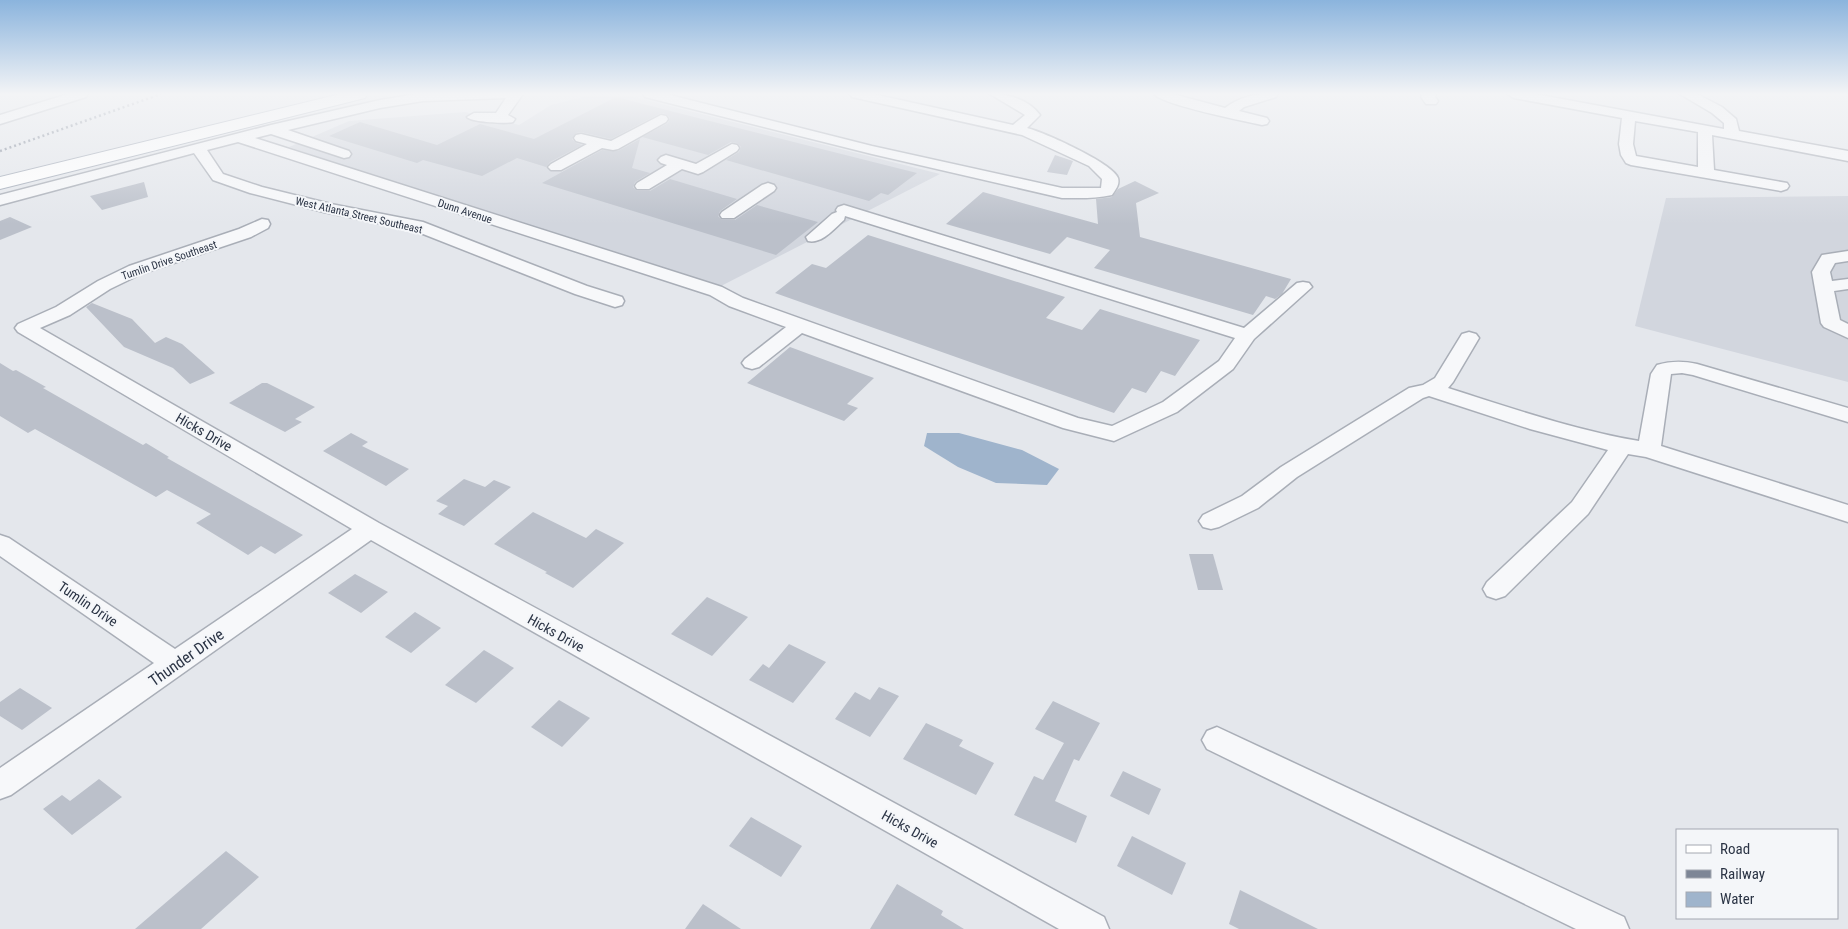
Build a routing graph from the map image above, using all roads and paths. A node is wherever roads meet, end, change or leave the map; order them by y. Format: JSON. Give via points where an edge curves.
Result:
{"nodes":[{"id":1,"x":157,"y":137,"type":"edge"},
{"id":2,"x":186,"y":137,"type":"edge"},
{"id":3,"x":238,"y":137,"type":"edge"},
{"id":4,"x":240,"y":137,"type":"edge"},
{"id":5,"x":295,"y":137,"type":"edge"},
{"id":6,"x":628,"y":137,"type":"edge"},
{"id":7,"x":822,"y":137,"type":"edge"},
{"id":8,"x":1038,"y":137,"type":"edge"},
{"id":9,"x":1626,"y":137,"type":"edge"},
{"id":10,"x":1705,"y":137,"type":"edge"},
{"id":11,"x":1750,"y":137,"type":"edge"},
{"id":12,"x":582,"y":138,"type":"dead end"},
{"id":13,"x":599,"y":143,"type":"junction"},
{"id":14,"x":198,"y":148,"type":"junction"},
{"id":15,"x":732,"y":148,"type":"dead end"},
{"id":16,"x":344,"y":154,"type":"dead end"},
{"id":17,"x":1848,"y":156,"type":"edge"},
{"id":18,"x":556,"y":167,"type":"dead end"},
{"id":19,"x":1706,"y":173,"type":"junction"},
{"id":20,"x":0,"y":176,"type":"edge"},
{"id":21,"x":0,"y":184,"type":"edge"},
{"id":22,"x":643,"y":186,"type":"dead end"},
{"id":23,"x":1781,"y":186,"type":"dead end"},
{"id":24,"x":768,"y":188,"type":"dead end"},
{"id":25,"x":0,"y":200,"type":"edge"},
{"id":26,"x":728,"y":215,"type":"dead end"},
{"id":27,"x":262,"y":224,"type":"dead end"},
{"id":28,"x":814,"y":236,"type":"dead end"},
{"id":29,"x":1848,"y":256,"type":"edge"},
{"id":30,"x":1848,"y":284,"type":"edge"},
{"id":31,"x":1303,"y":287,"type":"dead end"},
{"id":32,"x":1824,"y":287,"type":"junction"},
{"id":33,"x":616,"y":301,"type":"dead end"},
{"id":34,"x":1848,"y":311,"type":"edge"},
{"id":35,"x":1829,"y":313,"type":"junction"},
{"id":36,"x":800,"y":325,"type":"junction"},
{"id":37,"x":25,"y":328,"type":"joint"},
{"id":38,"x":1848,"y":332,"type":"edge"},
{"id":39,"x":1247,"y":335,"type":"junction"},
{"id":40,"x":1469,"y":338,"type":"dead end"},
{"id":41,"x":752,"y":364,"type":"dead end"},
{"id":42,"x":1430,"y":389,"type":"junction"},
{"id":43,"x":1848,"y":415,"type":"edge"},
{"id":44,"x":1622,"y":446,"type":"junction"},
{"id":45,"x":1649,"y":450,"type":"junction"},
{"id":46,"x":1848,"y":514,"type":"edge"},
{"id":47,"x":1211,"y":521,"type":"dead end"},
{"id":48,"x":370,"y":528,"type":"junction"},
{"id":49,"x":0,"y":544,"type":"edge"},
{"id":50,"x":1496,"y":589,"type":"dead end"},
{"id":51,"x":176,"y":664,"type":"junction"},
{"id":52,"x":1218,"y":740,"type":"dead end"},
{"id":53,"x":0,"y":785,"type":"edge"},
{"id":54,"x":1092,"y":929,"type":"edge"},
{"id":55,"x":1612,"y":929,"type":"edge"}],
"edges":[{"from":1,"to":20,"type":"main road"},
{"from":2,"to":21,"type":"main road"},
{"from":3,"to":14,"type":"street"},
{"from":4,"to":36,"type":"street","name":"Dunn Avenue","via":[[716,290],[736,302]]},
{"from":5,"to":16,"type":"street"},
{"from":6,"to":13,"type":"street","via":[[613,146]]},
{"from":7,"to":8,"type":"street","via":[[1062,193],[1106,192],[1110,178],[1094,163]]},
{"from":9,"to":19,"type":"street","via":[[1631,160]]},
{"from":10,"to":19,"type":"street"},
{"from":11,"to":17,"type":"street"},
{"from":12,"to":13,"type":"street"},
{"from":13,"to":18,"type":"street"},
{"from":14,"to":25,"type":"street"},
{"from":14,"to":33,"type":"street","name":"West Atlanta Street Southeast","via":[[218,176],[256,190],[330,210],[417,226]]},
{"from":15,"to":22,"type":"street","via":[[698,169],[673,162]]},
{"from":19,"to":23,"type":"street"},
{"from":24,"to":26,"type":"street"},
{"from":27,"to":37,"type":"street","name":"Tumlin Drive Southeast","via":[[245,234],[135,270],[104,284],[63,311]]},
{"from":28,"to":39,"type":"street","via":[[841,213]]},
{"from":29,"to":32,"type":"street","via":[[1828,259],[1821,272]]},
{"from":30,"to":32,"type":"street"},
{"from":31,"to":39,"type":"street","name":"Dunn Avenue"},
{"from":32,"to":35,"type":"street"},
{"from":34,"to":35,"type":"street"},
{"from":35,"to":38,"type":"street","via":[[1831,323]]},
{"from":36,"to":39,"type":"street","name":"Dunn Avenue","via":[[1071,423],[1114,434],[1170,407],[1226,365]]},
{"from":36,"to":41,"type":"street"},
{"from":37,"to":48,"type":"street","name":"Hicks Drive"},
{"from":40,"to":42,"type":"street","via":[[1443,382]]},
{"from":42,"to":44,"type":"street"},
{"from":42,"to":47,"type":"street","via":[[1416,393],[1289,472],[1250,502]]},
{"from":43,"to":45,"type":"street","via":[[1697,370],[1664,368]]},
{"from":44,"to":45,"type":"street"},
{"from":44,"to":50,"type":"street","via":[[1580,508]]},
{"from":45,"to":46,"type":"street"},
{"from":48,"to":51,"type":"street","name":"Thunder Drive"},
{"from":48,"to":54,"type":"street","name":"Hicks Drive"},
{"from":49,"to":51,"type":"street","name":"Tumlin Drive"},
{"from":51,"to":53,"type":"street","name":"Thunder Drive"},
{"from":52,"to":55,"type":"street"}]}
